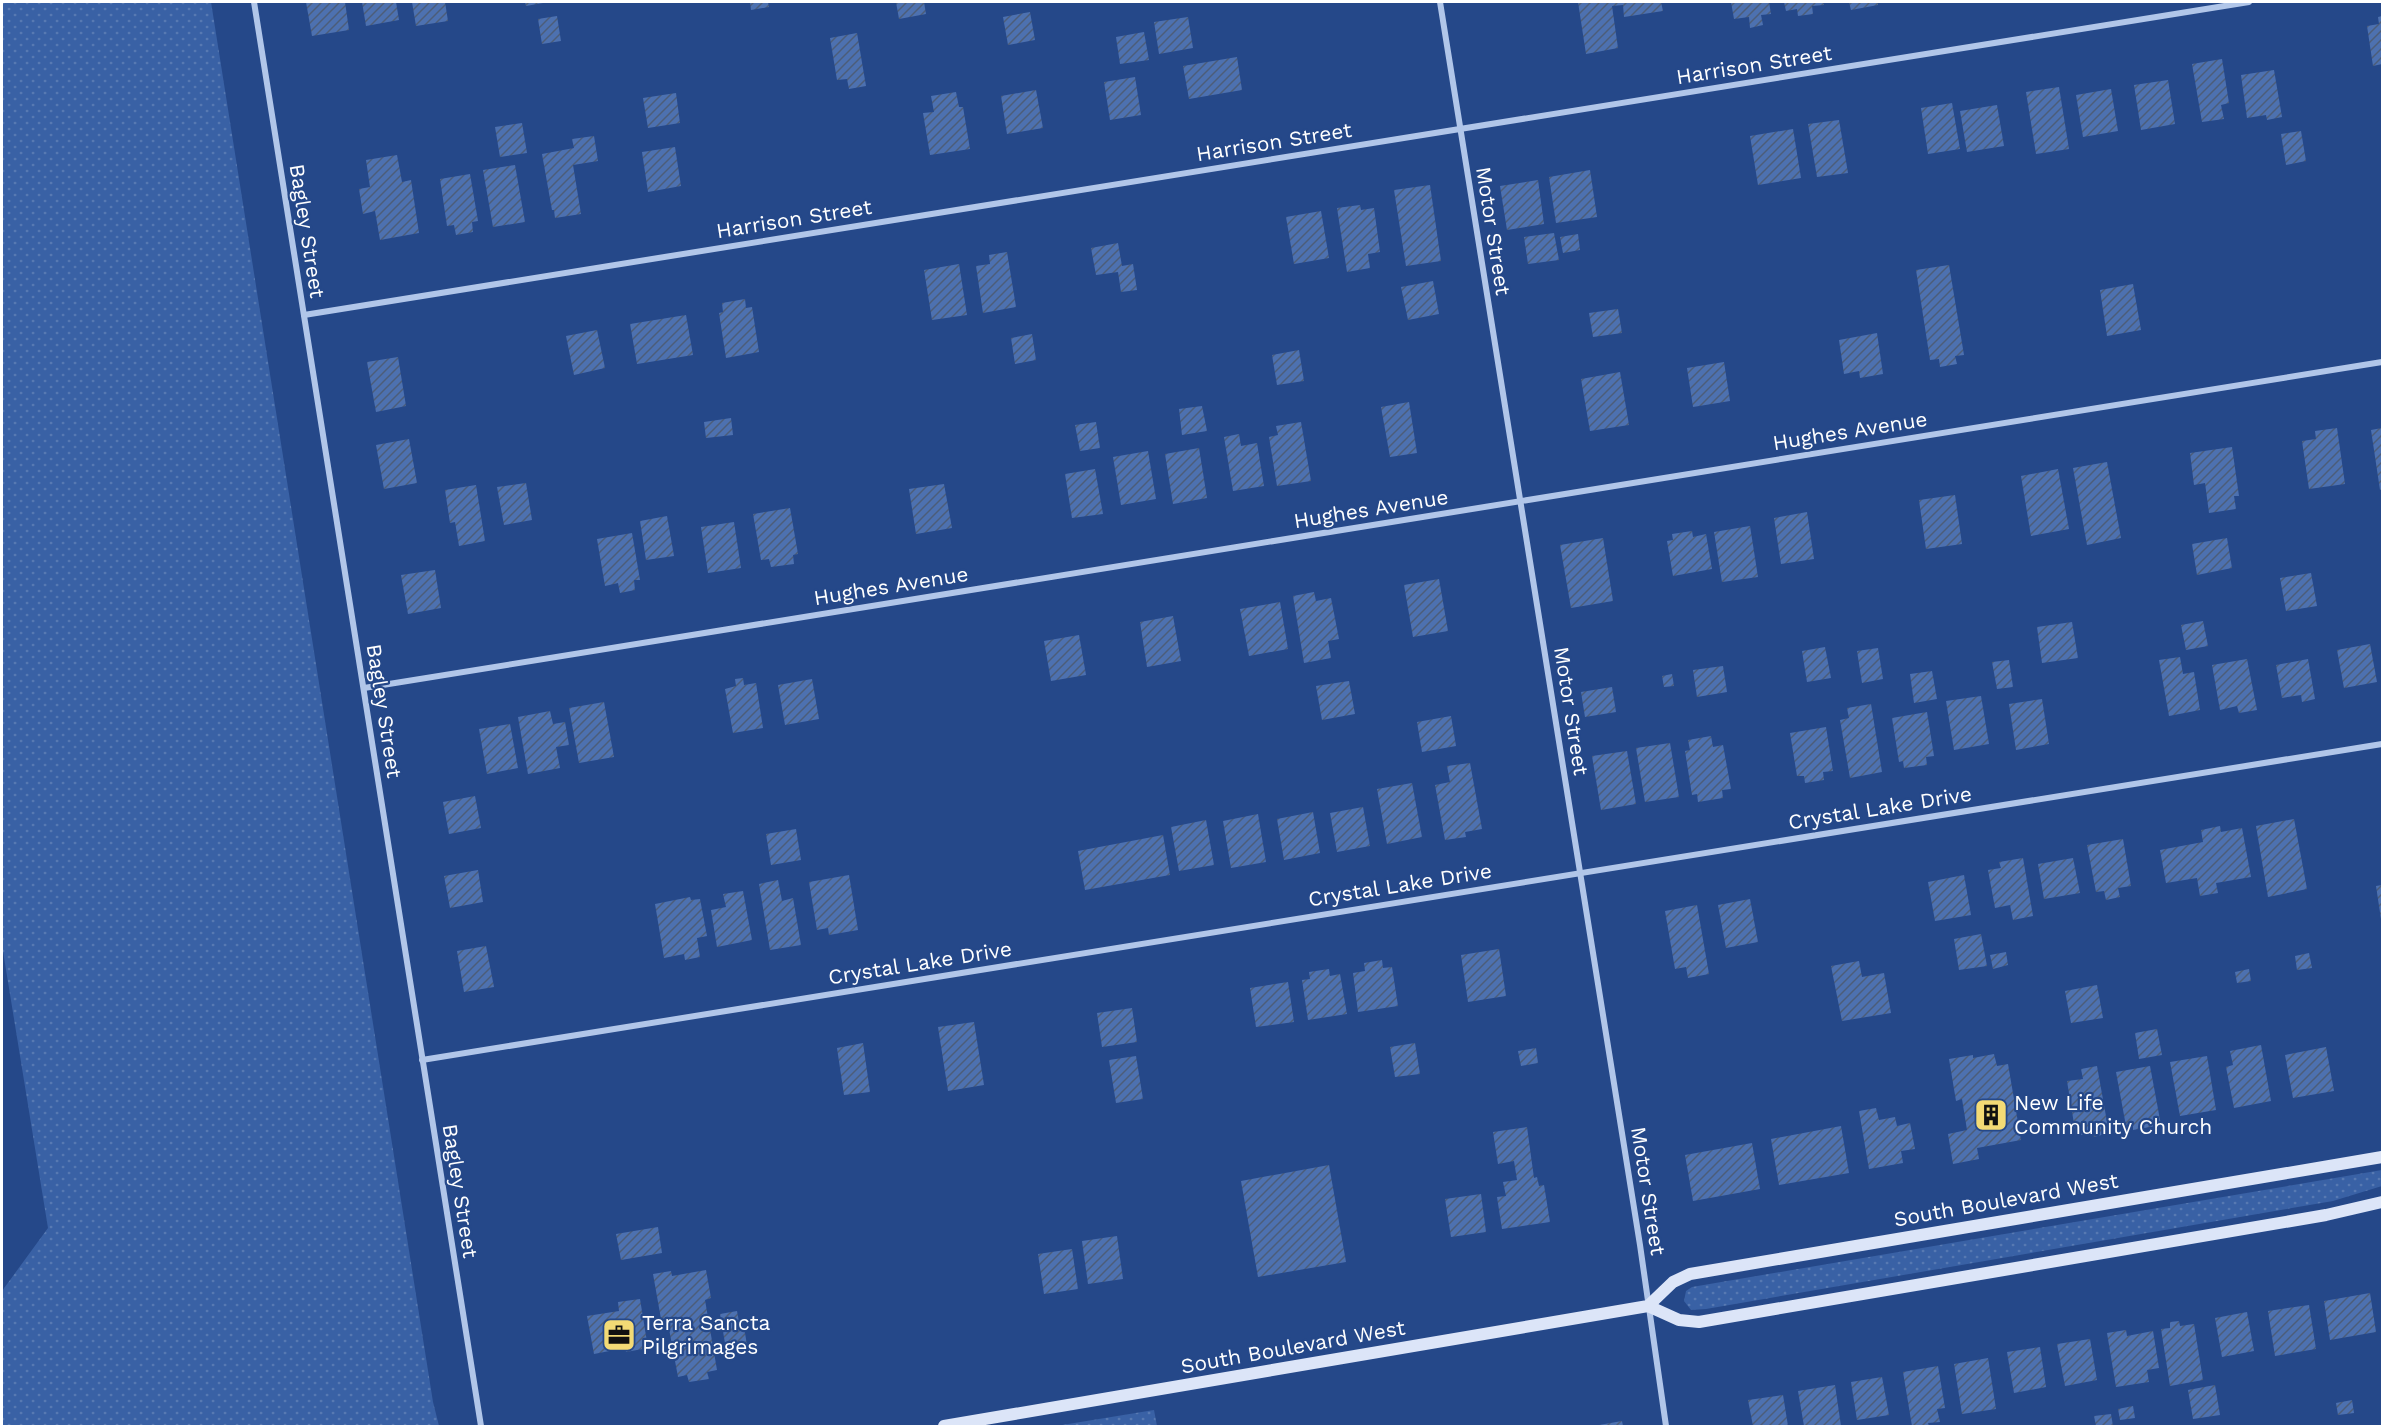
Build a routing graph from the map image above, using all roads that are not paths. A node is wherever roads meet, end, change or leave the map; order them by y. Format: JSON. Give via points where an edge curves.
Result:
{"nodes":[{"id":1,"x":254,"y":2,"type":"edge"},
{"id":2,"x":1440,"y":2,"type":"edge"},
{"id":3,"x":2249,"y":2,"type":"edge"},
{"id":4,"x":1460,"y":129,"type":"junction"},
{"id":5,"x":304,"y":315,"type":"junction"},
{"id":6,"x":2382,"y":362,"type":"edge"},
{"id":7,"x":1520,"y":501,"type":"junction"},
{"id":8,"x":364,"y":688,"type":"junction"},
{"id":9,"x":2382,"y":744,"type":"edge"},
{"id":10,"x":1580,"y":873,"type":"junction"},
{"id":11,"x":422,"y":1060,"type":"junction"},
{"id":12,"x":2382,"y":1157,"type":"edge"},
{"id":13,"x":2382,"y":1202,"type":"edge"},
{"id":14,"x":1648,"y":1306,"type":"junction"},
{"id":15,"x":481,"y":1426,"type":"edge"},
{"id":16,"x":944,"y":1426,"type":"edge"},
{"id":17,"x":1666,"y":1426,"type":"edge"}],
"edges":[{"from":1,"to":5,"type":"street","name":"Bagley Street"},
{"from":2,"to":4,"type":"street","name":"Motor Street"},
{"from":3,"to":4,"type":"street","name":"Harrison Street"},
{"from":4,"to":5,"type":"street","name":"Harrison Street"},
{"from":4,"to":7,"type":"street","name":"Motor Street"},
{"from":5,"to":8,"type":"street","name":"Bagley Street"},
{"from":6,"to":7,"type":"street","name":"Hughes Avenue"},
{"from":7,"to":8,"type":"street","name":"Hughes Avenue"},
{"from":7,"to":10,"type":"street","name":"Motor Street"},
{"from":8,"to":11,"type":"street","name":"Bagley Street"},
{"from":9,"to":10,"type":"street","name":"Crystal Lake Drive"},
{"from":10,"to":11,"type":"street","name":"Crystal Lake Drive"},
{"from":10,"to":14,"type":"street","name":"Motor Street"},
{"from":11,"to":15,"type":"street","name":"Bagley Street"},
{"from":12,"to":14,"type":"street","name":"South Boulevard West","via":[[1690,1274],[1673,1282]]},
{"from":13,"to":14,"type":"street","via":[[2326,1215],[1699,1322],[1679,1320]]},
{"from":14,"to":16,"type":"street","name":"South Boulevard West"},
{"from":14,"to":17,"type":"street","name":"Motor Street"}]}
